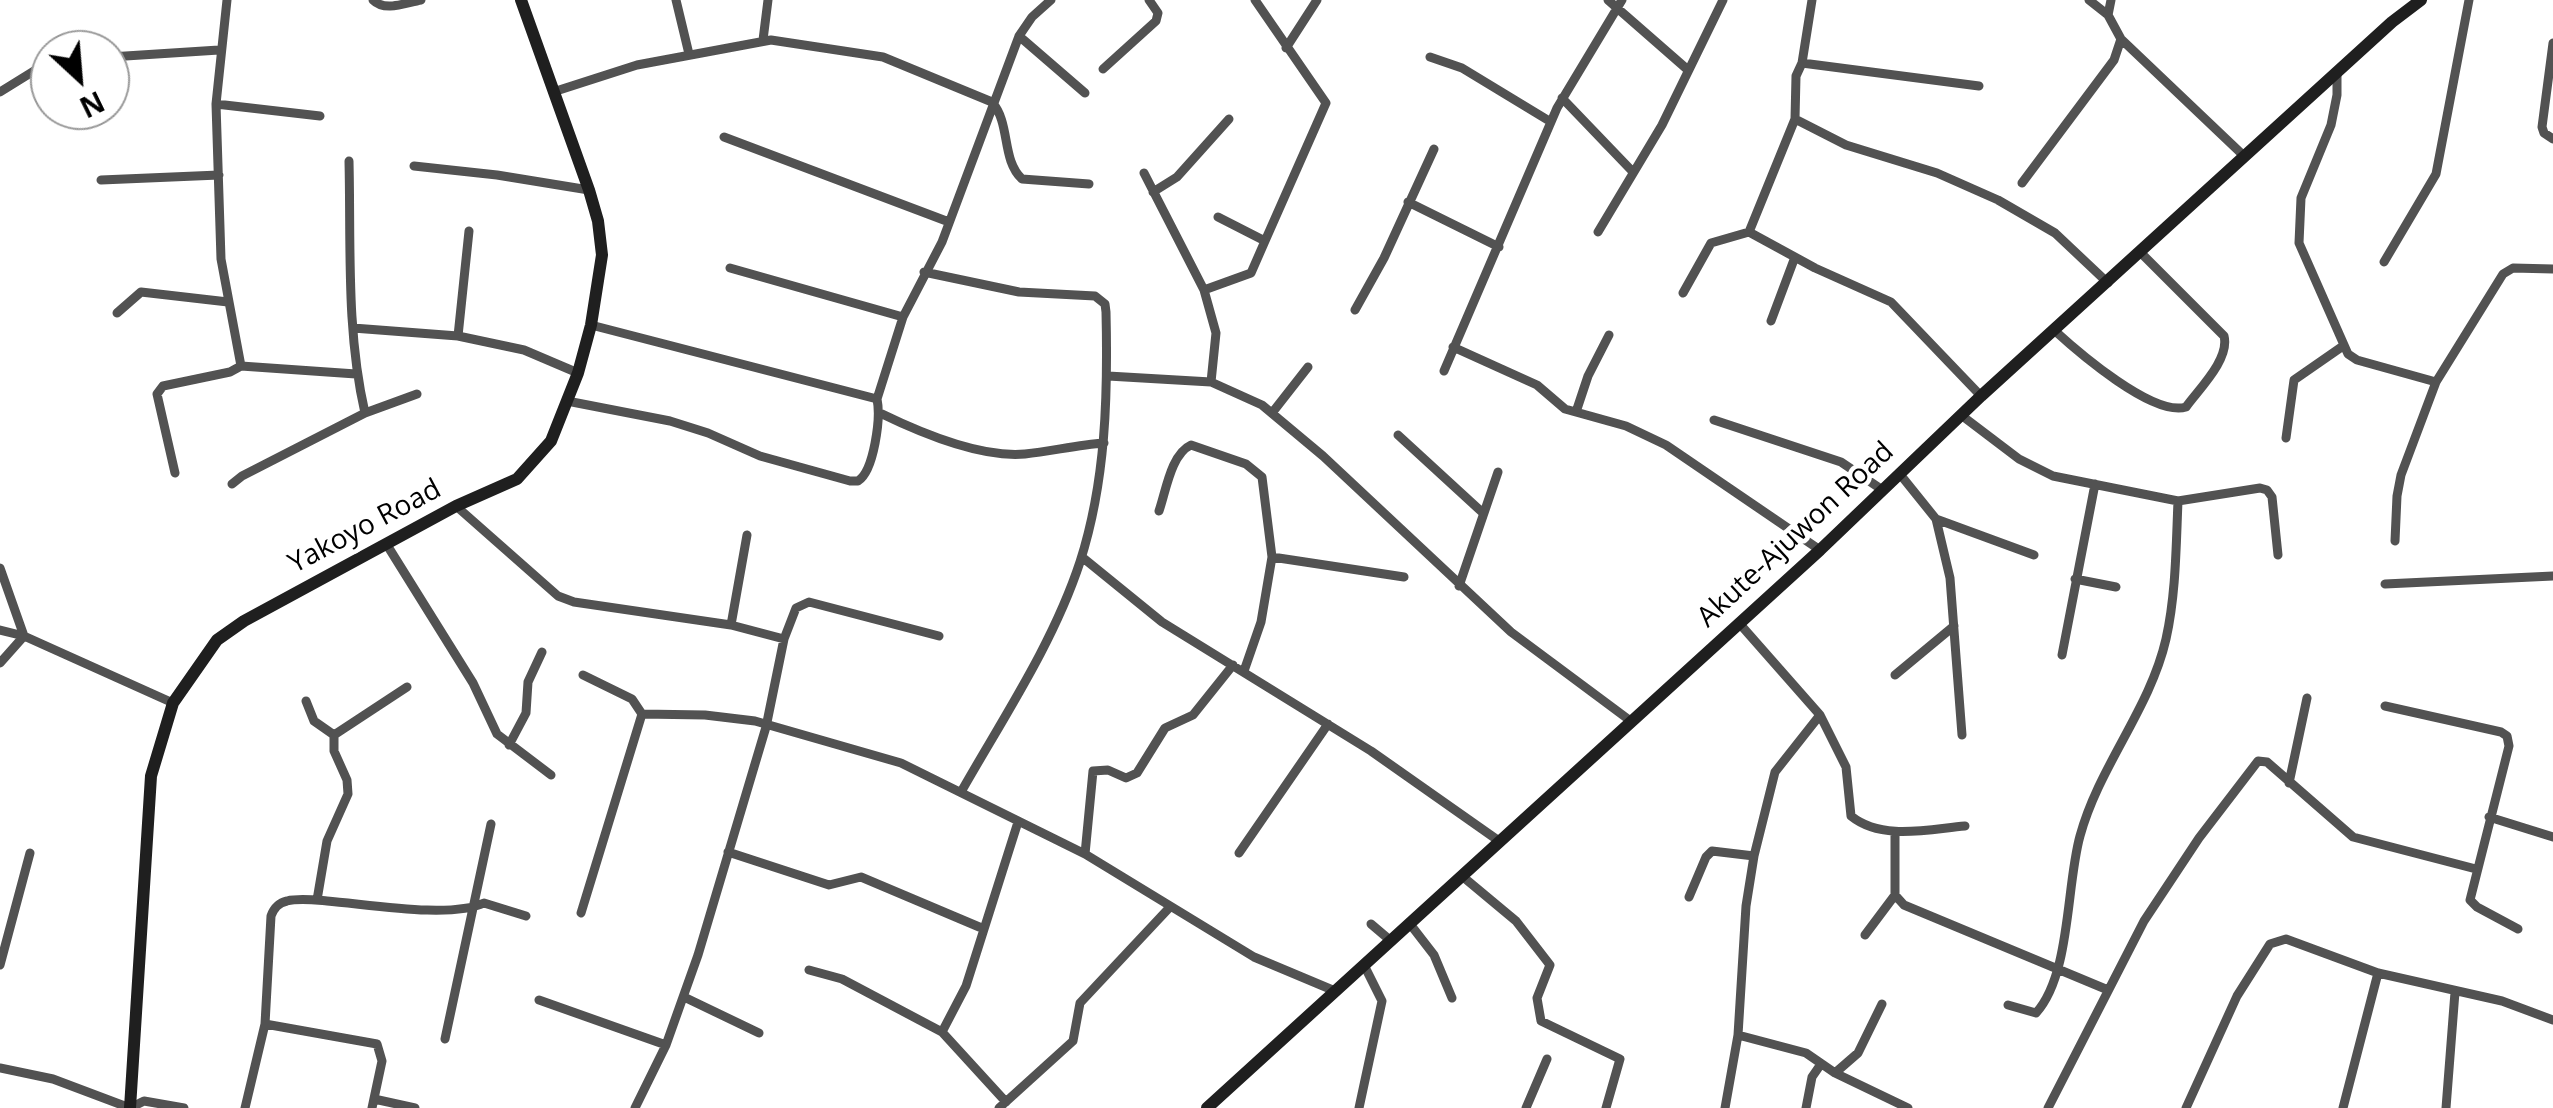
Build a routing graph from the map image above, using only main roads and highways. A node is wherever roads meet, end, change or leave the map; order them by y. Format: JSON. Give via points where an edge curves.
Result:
{"nodes":[{"id":1,"x":522,"y":0,"type":"edge"},
{"id":2,"x":2421,"y":0,"type":"edge"},
{"id":3,"x":130,"y":1108,"type":"edge"},
{"id":4,"x":1207,"y":1108,"type":"edge"}],
"edges":[{"from":1,"to":3,"type":"main road","name":"Yakoyo Road","via":[[598,221],[602,255],[578,373],[551,441],[517,479],[244,621],[217,640],[173,702],[152,776]]},
{"from":2,"to":4,"type":"main road","name":"Akute-Ajuwon Road"}]}
